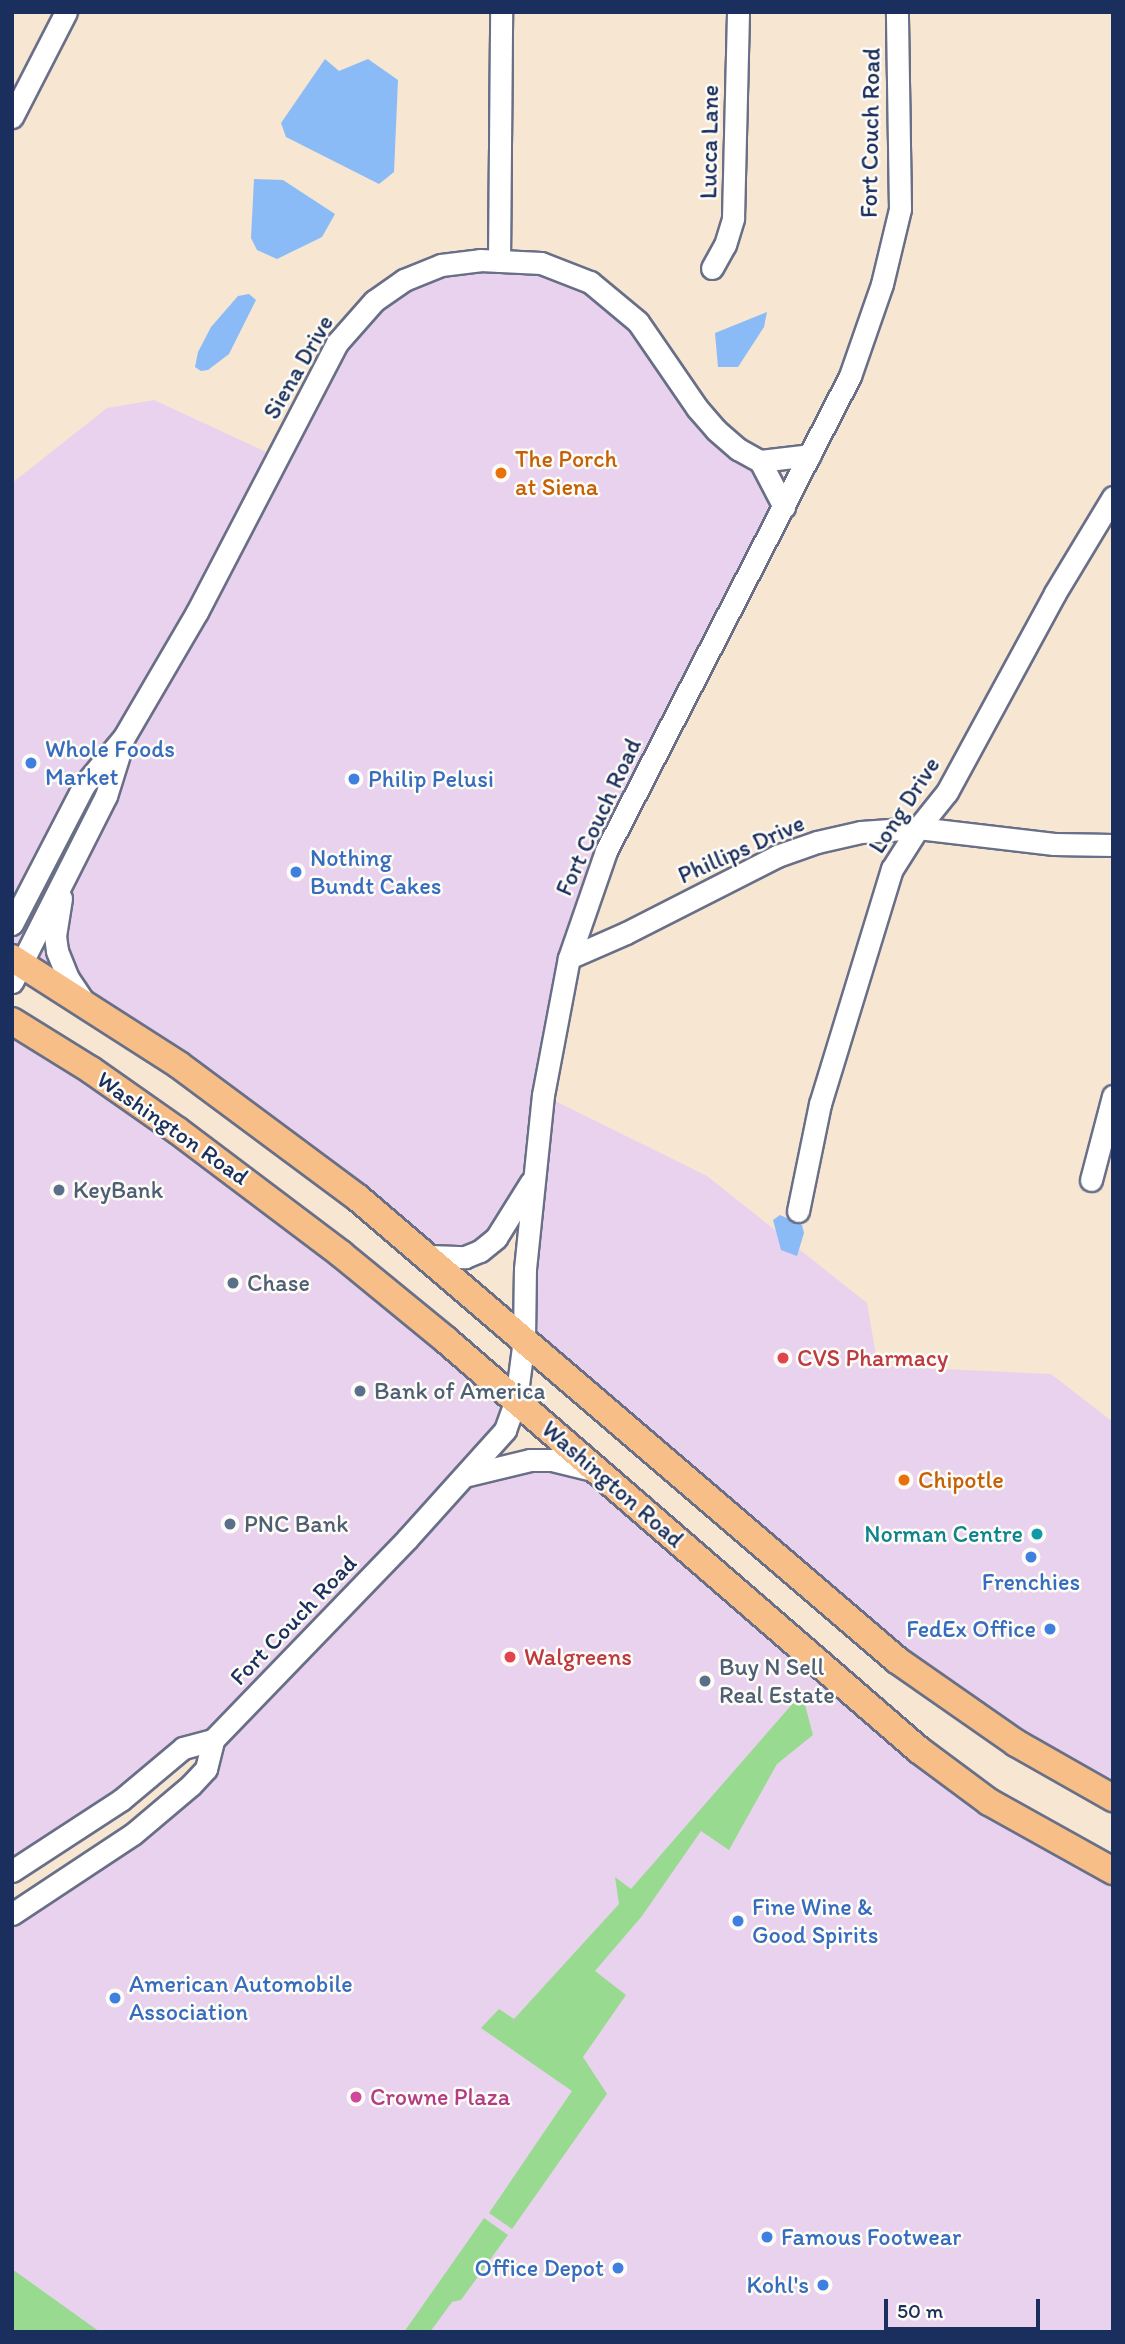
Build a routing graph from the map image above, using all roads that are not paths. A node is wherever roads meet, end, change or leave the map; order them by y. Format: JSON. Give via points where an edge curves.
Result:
{"nodes":[{"id":1,"x":66,"y":12,"type":"edge"},
{"id":2,"x":501,"y":12,"type":"edge"},
{"id":3,"x":738,"y":12,"type":"edge"},
{"id":4,"x":897,"y":12,"type":"edge"},
{"id":5,"x":12,"y":117,"type":"edge"},
{"id":6,"x":499,"y":261,"type":"junction"},
{"id":7,"x":712,"y":268,"type":"dead end"},
{"id":8,"x":810,"y":455,"type":"junction"},
{"id":9,"x":760,"y":461,"type":"junction"},
{"id":10,"x":1113,"y":497,"type":"edge"},
{"id":11,"x":784,"y":507,"type":"junction"},
{"id":12,"x":124,"y":737,"type":"junction"},
{"id":13,"x":918,"y":828,"type":"junction"},
{"id":14,"x":1113,"y":845,"type":"edge"},
{"id":15,"x":48,"y":855,"type":"junction"},
{"id":16,"x":65,"y":876,"type":"junction"},
{"id":17,"x":12,"y":894,"type":"edge"},
{"id":18,"x":12,"y":924,"type":"edge"},
{"id":19,"x":569,"y":958,"type":"junction"},
{"id":20,"x":15,"y":968,"type":"edge"},
{"id":21,"x":86,"y":1004,"type":"junction"},
{"id":22,"x":12,"y":1021,"type":"edge"},
{"id":23,"x":1113,"y":1096,"type":"edge"},
{"id":24,"x":534,"y":1177,"type":"junction"},
{"id":25,"x":1091,"y":1180,"type":"dead end"},
{"id":26,"x":798,"y":1210,"type":"dead end"},
{"id":27,"x":429,"y":1256,"type":"junction"},
{"id":28,"x":524,"y":1339,"type":"junction"},
{"id":29,"x":516,"y":1399,"type":"junction"},
{"id":30,"x":596,"y":1470,"type":"junction"},
{"id":31,"x":466,"y":1476,"type":"junction"},
{"id":32,"x":213,"y":1740,"type":"junction"},
{"id":33,"x":1113,"y":1798,"type":"edge"},
{"id":34,"x":12,"y":1871,"type":"edge"},
{"id":35,"x":1113,"y":1871,"type":"edge"},
{"id":36,"x":12,"y":1914,"type":"edge"}],
"edges":[{"from":1,"to":5,"type":"street"},
{"from":2,"to":6,"type":"street"},
{"from":3,"to":7,"type":"street","name":"Lucca Lane","via":[[733,218]]},
{"from":4,"to":8,"type":"street","name":"Fort Couch Road","via":[[900,209],[882,284],[850,376]]},
{"from":6,"to":9,"type":"street","name":"Siena Drive","via":[[541,263],[607,295],[638,322],[716,430]]},
{"from":6,"to":12,"type":"street","name":"Siena Drive","via":[[460,261],[423,271],[388,290],[347,329],[328,357],[197,612]]},
{"from":8,"to":9,"type":"street"},
{"from":8,"to":11,"type":"street","name":"Fort Couch Road"},
{"from":9,"to":11,"type":"street"},
{"from":10,"to":13,"type":"street","name":"Long Drive","via":[[947,792]]},
{"from":11,"to":19,"type":"street","name":"Fort Couch Road","via":[[606,851]]},
{"from":12,"to":15,"type":"street","name":"Siena Drive","via":[[85,785]]},
{"from":12,"to":16,"type":"street","name":"Siena Drive","via":[[106,796]]},
{"from":13,"to":14,"type":"street","name":"Phillips Drive","via":[[1054,844]]},
{"from":13,"to":19,"type":"street","name":"Phillips Drive","via":[[861,832],[777,856]]},
{"from":13,"to":26,"type":"street","name":"Long Drive","via":[[892,869],[820,1104]]},
{"from":15,"to":17,"type":"street"},
{"from":15,"to":18,"type":"street","name":"Siena Drive"},
{"from":16,"to":20,"type":"street","name":"Siena Drive"},
{"from":16,"to":21,"type":"street","via":[[55,936],[57,951]]},
{"from":19,"to":24,"type":"street","name":"Fort Couch Road","via":[[543,1095]]},
{"from":20,"to":21,"type":"main road"},
{"from":21,"to":27,"type":"main road","via":[[268,1128]]},
{"from":22,"to":29,"type":"main road","name":"Washington Road","via":[[91,1070],[254,1186]]},
{"from":23,"to":25,"type":"street"},
{"from":24,"to":27,"type":"street","via":[[496,1238],[480,1251],[465,1257]]},
{"from":24,"to":28,"type":"street","name":"Fort Couch Road"},
{"from":27,"to":28,"type":"main road"},
{"from":28,"to":29,"type":"street","name":"Fort Couch Road"},
{"from":28,"to":33,"type":"main road","via":[[897,1660],[1016,1743]]},
{"from":29,"to":30,"type":"main road","name":"Washington Road"},
{"from":29,"to":31,"type":"street","name":"Fort Couch Road","via":[[505,1430]]},
{"from":30,"to":31,"type":"street","via":[[530,1460]]},
{"from":30,"to":35,"type":"main road","name":"Washington Road","via":[[919,1750],[989,1802]]},
{"from":31,"to":32,"type":"street","name":"Fort Couch Road"},
{"from":32,"to":34,"type":"street","name":"Fort Couch Road","via":[[183,1748],[121,1800]]},
{"from":32,"to":36,"type":"street","name":"Fort Couch Road","via":[[206,1769],[162,1810]]}]}
